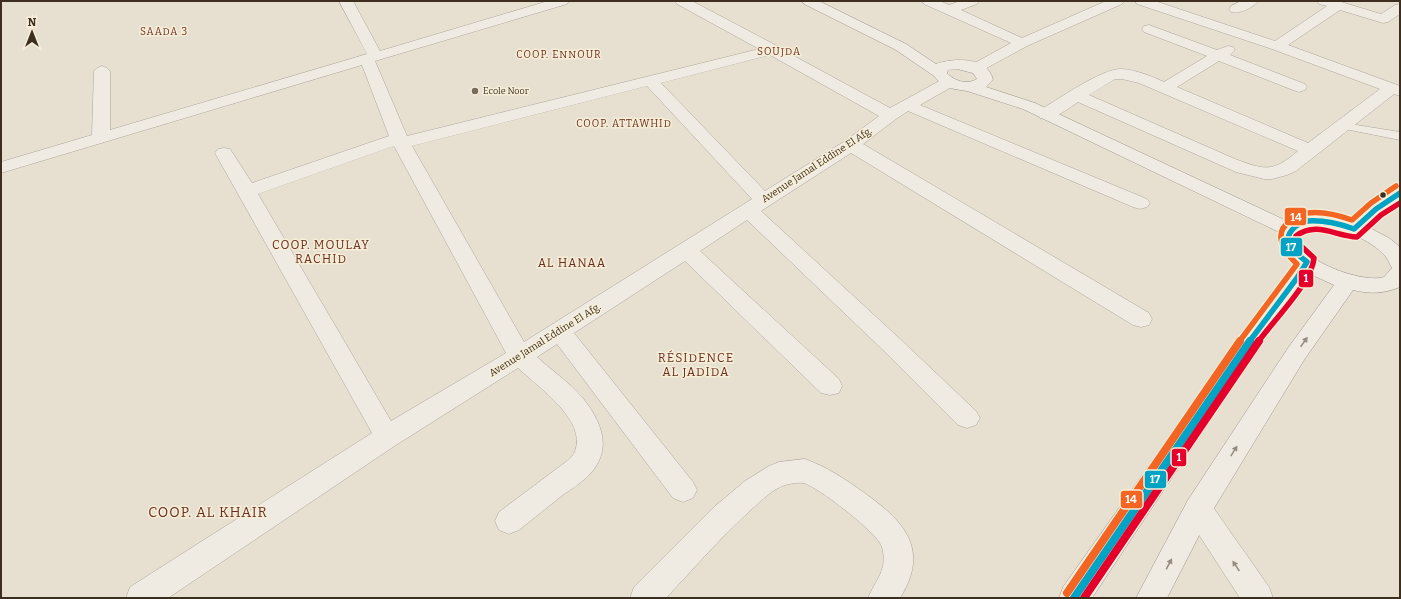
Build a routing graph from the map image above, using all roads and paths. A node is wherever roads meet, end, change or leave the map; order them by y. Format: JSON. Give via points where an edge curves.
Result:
{"nodes":[{"id":1,"x":346,"y":1,"type":"edge"},
{"id":2,"x":562,"y":1,"type":"edge"},
{"id":3,"x":682,"y":1,"type":"edge"},
{"id":4,"x":809,"y":1,"type":"edge"},
{"id":5,"x":929,"y":1,"type":"edge"},
{"id":6,"x":972,"y":1,"type":"edge"},
{"id":7,"x":1117,"y":1,"type":"edge"},
{"id":8,"x":1142,"y":1,"type":"edge"},
{"id":9,"x":1252,"y":1,"type":"edge"},
{"id":10,"x":1324,"y":1,"type":"edge"},
{"id":11,"x":1338,"y":5,"type":"junction"},
{"id":12,"x":1400,"y":8,"type":"edge"},
{"id":13,"x":1236,"y":9,"type":"dead end"},
{"id":14,"x":949,"y":10,"type":"junction"},
{"id":15,"x":1383,"y":19,"type":"junction"},
{"id":16,"x":1400,"y":25,"type":"edge"},
{"id":17,"x":1148,"y":29,"type":"dead end"},
{"id":18,"x":1250,"y":38,"type":"junction"},
{"id":19,"x":1022,"y":43,"type":"junction"},
{"id":20,"x":1277,"y":46,"type":"junction"},
{"id":21,"x":774,"y":50,"type":"junction"},
{"id":22,"x":1220,"y":55,"type":"junction"},
{"id":23,"x":371,"y":58,"type":"junction"},
{"id":24,"x":102,"y":71,"type":"dead end"},
{"id":25,"x":981,"y":72,"type":"junction"},
{"id":26,"x":953,"y":76,"type":"junction"},
{"id":27,"x":650,"y":80,"type":"junction"},
{"id":28,"x":1299,"y":87,"type":"dead end"},
{"id":29,"x":1164,"y":88,"type":"junction"},
{"id":30,"x":1396,"y":89,"type":"edge"},
{"id":31,"x":1078,"y":96,"type":"junction"},
{"id":32,"x":1028,"y":106,"type":"junction"},
{"id":33,"x":898,"y":110,"type":"junction"},
{"id":34,"x":1046,"y":114,"type":"junction"},
{"id":35,"x":1344,"y":126,"type":"junction"},
{"id":36,"x":1400,"y":136,"type":"edge"},
{"id":37,"x":101,"y":138,"type":"junction"},
{"id":38,"x":400,"y":140,"type":"junction"},
{"id":39,"x":851,"y":145,"type":"junction"},
{"id":40,"x":1310,"y":150,"type":"junction"},
{"id":41,"x":224,"y":153,"type":"dead end"},
{"id":42,"x":1,"y":168,"type":"edge"},
{"id":43,"x":247,"y":191,"type":"junction"},
{"id":44,"x":1400,"y":193,"type":"edge"},
{"id":45,"x":1140,"y":203,"type":"dead end"},
{"id":46,"x":756,"y":205,"type":"junction"},
{"id":47,"x":1354,"y":229,"type":"junction"},
{"id":48,"x":1290,"y":230,"type":"junction"},
{"id":49,"x":686,"y":250,"type":"junction"},
{"id":50,"x":1398,"y":253,"type":"edge"},
{"id":51,"x":1307,"y":262,"type":"junction"},
{"id":52,"x":1400,"y":273,"type":"edge"},
{"id":53,"x":1347,"y":282,"type":"junction"},
{"id":54,"x":1141,"y":319,"type":"dead end"},
{"id":55,"x":560,"y":331,"type":"junction"},
{"id":56,"x":520,"y":356,"type":"junction"},
{"id":57,"x":830,"y":386,"type":"dead end"},
{"id":58,"x":967,"y":418,"type":"dead end"},
{"id":59,"x":386,"y":437,"type":"junction"},
{"id":60,"x":683,"y":490,"type":"dead end"},
{"id":61,"x":1198,"y":509,"type":"junction"},
{"id":62,"x":509,"y":521,"type":"dead end"},
{"id":63,"x":141,"y":598,"type":"edge"},
{"id":64,"x":645,"y":598,"type":"edge"},
{"id":65,"x":883,"y":598,"type":"edge"},
{"id":66,"x":1074,"y":598,"type":"edge"},
{"id":67,"x":1150,"y":598,"type":"edge"},
{"id":68,"x":1258,"y":598,"type":"edge"}],
"edges":[{"from":1,"to":23,"type":"street"},
{"from":2,"to":23,"type":"street"},
{"from":3,"to":21,"type":"street"},
{"from":4,"to":26,"type":"street"},
{"from":5,"to":14,"type":"street"},
{"from":6,"to":14,"type":"street"},
{"from":7,"to":19,"type":"street"},
{"from":8,"to":18,"type":"street"},
{"from":9,"to":13,"type":"street"},
{"from":10,"to":11,"type":"street"},
{"from":11,"to":15,"type":"street"},
{"from":11,"to":20,"type":"street"},
{"from":12,"to":15,"type":"street"},
{"from":14,"to":19,"type":"street"},
{"from":15,"to":16,"type":"street"},
{"from":17,"to":22,"type":"street"},
{"from":18,"to":20,"type":"street"},
{"from":18,"to":22,"type":"street"},
{"from":19,"to":25,"type":"street"},
{"from":20,"to":30,"type":"street"},
{"from":21,"to":27,"type":"street"},
{"from":21,"to":33,"type":"street"},
{"from":22,"to":28,"type":"street"},
{"from":22,"to":29,"type":"street"},
{"from":23,"to":37,"type":"street"},
{"from":23,"to":38,"type":"street"},
{"from":24,"to":37,"type":"street"},
{"from":25,"to":26,"type":"street"},
{"from":25,"to":26,"type":"street","name":"Avenue Jamal Eddine El Afg.","via":[[983,82]]},
{"from":25,"to":32,"type":"street"},
{"from":26,"to":32,"type":"street"},
{"from":26,"to":33,"type":"street","name":"Avenue Jamal Eddine El Afg."},
{"from":27,"to":38,"type":"street"},
{"from":27,"to":46,"type":"street"},
{"from":29,"to":31,"type":"street","via":[[1144,79],[1122,74],[1104,79]]},
{"from":29,"to":40,"type":"street"},
{"from":30,"to":35,"type":"street"},
{"from":31,"to":34,"type":"street"},
{"from":31,"to":40,"type":"street","via":[[1251,171],[1268,174],[1281,172]]},
{"from":32,"to":34,"type":"street"},
{"from":33,"to":39,"type":"street","name":"Avenue Jamal Eddine El Afg."},
{"from":33,"to":45,"type":"street"},
{"from":34,"to":48,"type":"street"},
{"from":35,"to":36,"type":"lane"},
{"from":35,"to":40,"type":"street"},
{"from":37,"to":42,"type":"street"},
{"from":38,"to":43,"type":"street"},
{"from":38,"to":56,"type":"street"},
{"from":39,"to":46,"type":"street","name":"Avenue Jamal Eddine El Afg."},
{"from":39,"to":54,"type":"street"},
{"from":41,"to":43,"type":"street"},
{"from":43,"to":59,"type":"street"},
{"from":44,"to":47,"type":"street","via":[[1376,209]]},
{"from":46,"to":49,"type":"street","name":"Avenue Jamal Eddine El Afg."},
{"from":46,"to":58,"type":"street"},
{"from":47,"to":48,"type":"street","via":[[1338,224],[1309,221]]},
{"from":47,"to":50,"type":"street"},
{"from":48,"to":51,"type":"street","via":[[1287,234],[1288,242],[1293,251]]},
{"from":49,"to":55,"type":"street","name":"Avenue Jamal Eddine El Afg."},
{"from":49,"to":57,"type":"street"},
{"from":51,"to":53,"type":"street","via":[[1316,269]]},
{"from":51,"to":66,"type":"street"},
{"from":52,"to":53,"type":"street","via":[[1391,282],[1380,285]]},
{"from":61,"to":53,"type":"street","one_way":true,"via":[[1296,354]]},
{"from":55,"to":56,"type":"street","name":"Avenue Jamal Eddine El Afg."},
{"from":55,"to":60,"type":"street"},
{"from":56,"to":59,"type":"street","name":"Avenue Jamal Eddine El Afg."},
{"from":56,"to":62,"type":"street","via":[[572,403],[586,422],[590,439],[588,456],[577,469]]},
{"from":59,"to":63,"type":"street","name":"Avenue Jamal Eddine El Afg."},
{"from":67,"to":61,"type":"street","one_way":true},
{"from":68,"to":61,"type":"street","one_way":true},
{"from":64,"to":65,"type":"street","via":[[724,516],[755,489],[779,474],[805,471],[826,481],[862,507],[885,526],[896,542],[899,563],[894,581]]}]}
